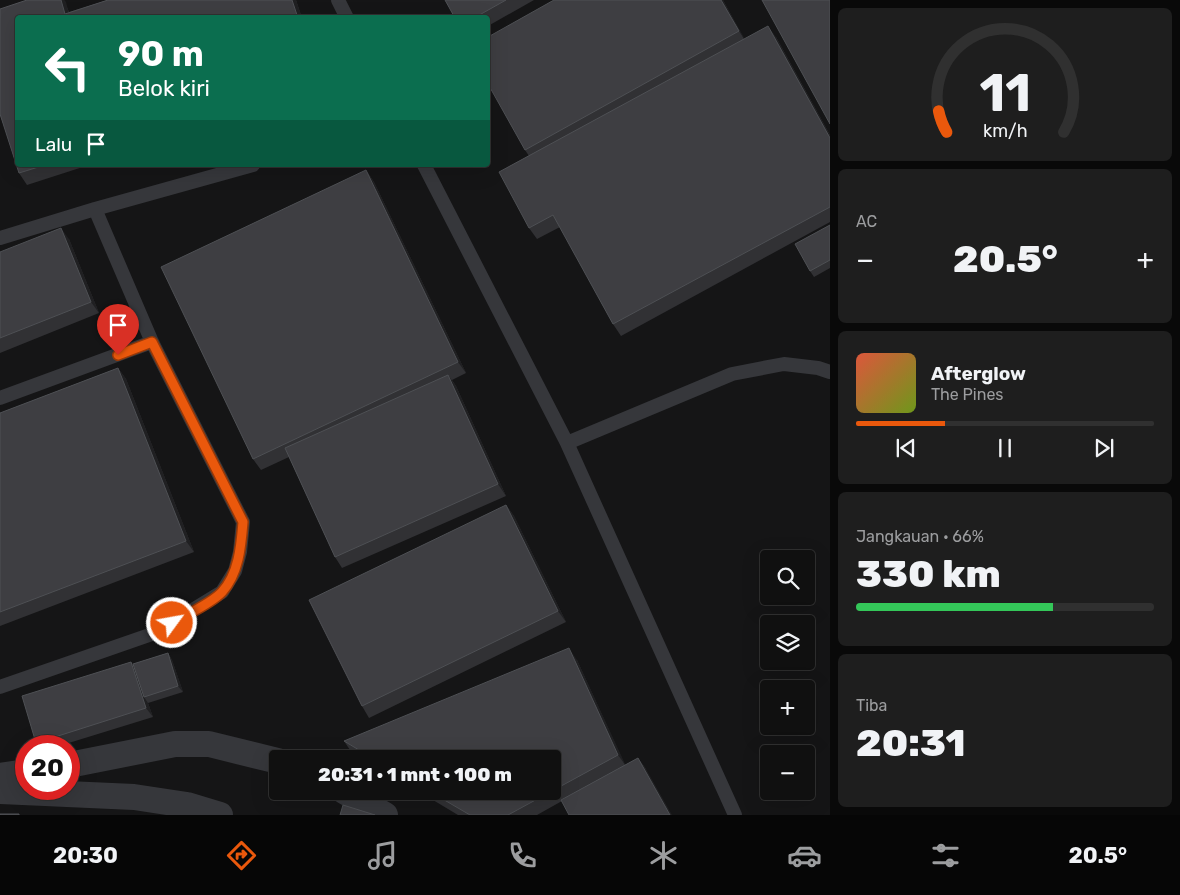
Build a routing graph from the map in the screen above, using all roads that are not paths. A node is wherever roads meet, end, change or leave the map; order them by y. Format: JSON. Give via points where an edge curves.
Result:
{"nodes":[{"id":1,"x":338,"y":0,"type":"edge"},
{"id":2,"x":346,"y":15,"type":"edge"},
{"id":3,"x":246,"y":167,"type":"edge"},
{"id":4,"x":425,"y":167,"type":"edge"},
{"id":5,"x":95,"y":208,"type":"junction"},
{"id":6,"x":0,"y":238,"type":"edge"},
{"id":7,"x":152,"y":342,"type":"junction"},
{"id":8,"x":830,"y":372,"type":"edge"},
{"id":9,"x":0,"y":398,"type":"edge"},
{"id":10,"x":567,"y":443,"type":"junction"},
{"id":11,"x":0,"y":687,"type":"edge"},
{"id":12,"x":269,"y":759,"type":"edge"},
{"id":13,"x":80,"y":763,"type":"edge"},
{"id":14,"x":15,"y":774,"type":"edge"},
{"id":15,"x":0,"y":776,"type":"edge"},
{"id":16,"x":0,"y":791,"type":"edge"},
{"id":17,"x":359,"y":800,"type":"edge"},
{"id":18,"x":220,"y":815,"type":"edge"},
{"id":19,"x":385,"y":815,"type":"edge"},
{"id":20,"x":735,"y":815,"type":"edge"}],
"edges":[{"from":1,"to":2,"type":"lane"},
{"from":3,"to":5,"type":"lane"},
{"from":4,"to":10,"type":"lane"},
{"from":5,"to":6,"type":"lane"},
{"from":5,"to":7,"type":"lane"},
{"from":7,"to":9,"type":"lane"},
{"from":7,"to":11,"type":"lane","via":[[243,522],[235,571],[222,592],[155,633]]},
{"from":8,"to":10,"type":"lane","via":[[784,364],[732,374]]},
{"from":10,"to":20,"type":"lane"},
{"from":12,"to":13,"type":"street","via":[[209,744],[176,744]]},
{"from":14,"to":15,"type":"street"},
{"from":16,"to":18,"type":"street","via":[[134,797],[187,805]]},
{"from":17,"to":19,"type":"street"}]}
